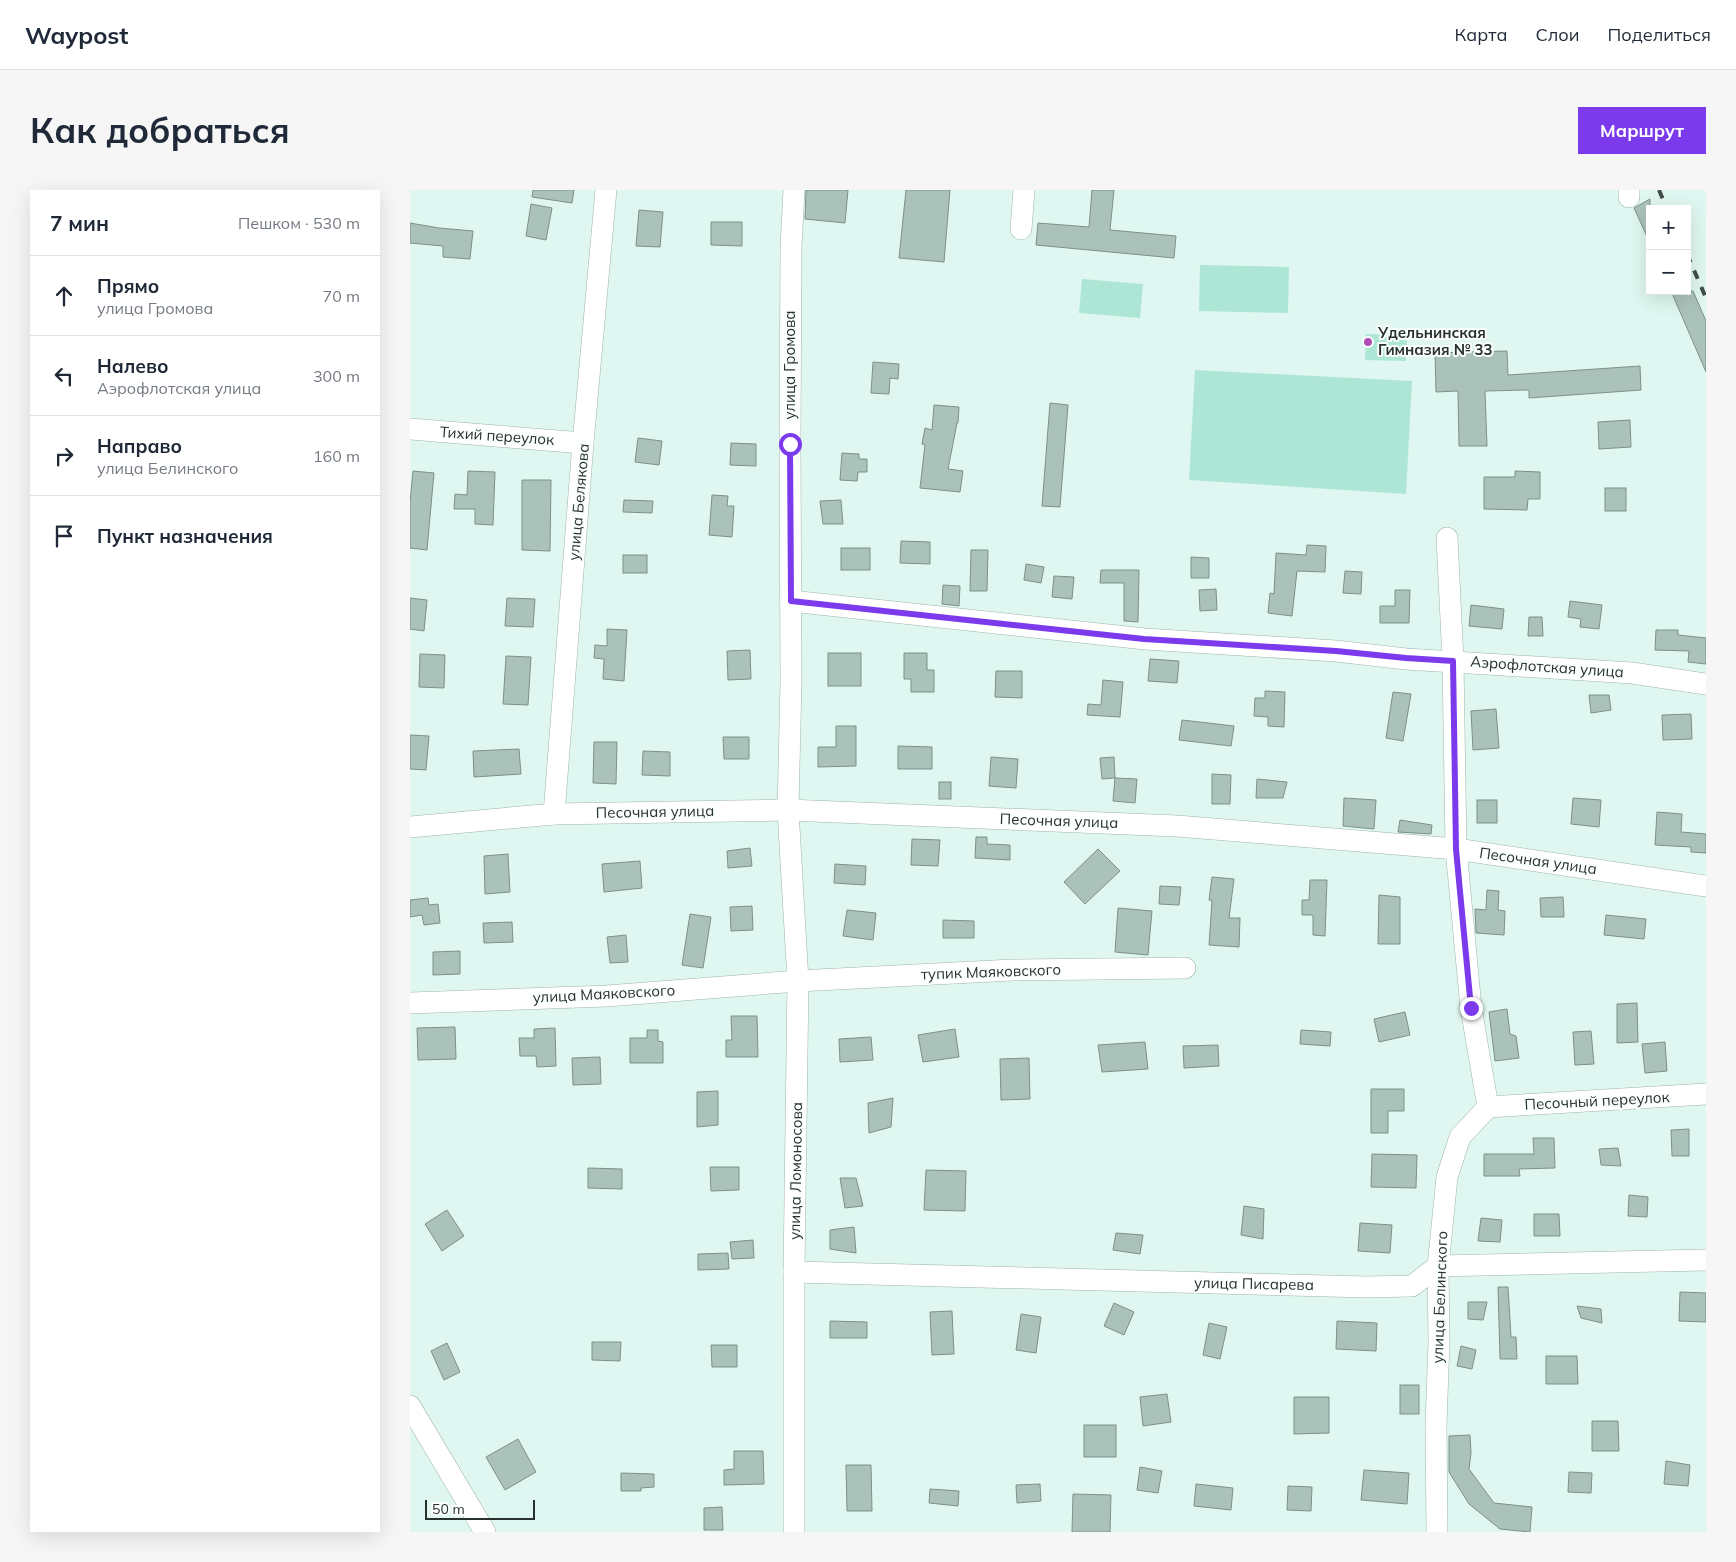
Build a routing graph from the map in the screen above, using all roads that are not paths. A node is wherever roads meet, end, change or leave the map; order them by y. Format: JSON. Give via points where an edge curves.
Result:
{"nodes":[{"id":1,"x":606,"y":190,"type":"edge"},
{"id":2,"x":794,"y":190,"type":"edge"},
{"id":3,"x":1024,"y":190,"type":"edge"},
{"id":4,"x":1020,"y":230,"type":"dead end"},
{"id":5,"x":410,"y":429,"type":"edge"},
{"id":6,"x":583,"y":443,"type":"junction"},
{"id":7,"x":1447,"y":538,"type":"dead end"},
{"id":8,"x":791,"y":601,"type":"junction"},
{"id":9,"x":1453,"y":661,"type":"junction"},
{"id":10,"x":1706,"y":684,"type":"edge"},
{"id":11,"x":788,"y":810,"type":"junction"},
{"id":12,"x":554,"y":814,"type":"junction"},
{"id":13,"x":410,"y":826,"type":"edge"},
{"id":14,"x":1456,"y":849,"type":"junction"},
{"id":15,"x":1706,"y":886,"type":"edge"},
{"id":16,"x":1185,"y":968,"type":"dead end"},
{"id":17,"x":798,"y":981,"type":"junction"},
{"id":18,"x":410,"y":1003,"type":"edge"},
{"id":19,"x":1706,"y":1094,"type":"edge"},
{"id":20,"x":1488,"y":1107,"type":"junction"},
{"id":21,"x":1706,"y":1260,"type":"edge"},
{"id":22,"x":1438,"y":1266,"type":"junction"},
{"id":23,"x":794,"y":1272,"type":"junction"},
{"id":24,"x":410,"y":1406,"type":"edge"},
{"id":25,"x":485,"y":1532,"type":"edge"},
{"id":26,"x":794,"y":1532,"type":"edge"},
{"id":27,"x":1437,"y":1532,"type":"edge"}],
"edges":[{"from":1,"to":6,"type":"street","name":"улица Белякова"},
{"from":2,"to":8,"type":"street","name":"улица Громова"},
{"from":3,"to":4,"type":"street"},
{"from":5,"to":6,"type":"street","name":"Тихий переулок"},
{"from":6,"to":12,"type":"street","name":"улица Белякова"},
{"from":7,"to":9,"type":"street"},
{"from":8,"to":9,"type":"street","name":"Аэрофлотская улица","via":[[1144,639]]},
{"from":8,"to":11,"type":"street","name":"улица Громова"},
{"from":9,"to":10,"type":"street","name":"Аэрофлотская улица","via":[[1632,673]]},
{"from":9,"to":14,"type":"street"},
{"from":11,"to":12,"type":"street","name":"Песочная улица"},
{"from":11,"to":14,"type":"street","name":"Песочная улица","via":[[1177,826]]},
{"from":11,"to":17,"type":"street","name":"улица Ломоносова"},
{"from":12,"to":13,"type":"street","name":"Песочная улица"},
{"from":14,"to":15,"type":"street","name":"Песочная улица"},
{"from":14,"to":20,"type":"street","via":[[1471,1008]]},
{"from":16,"to":17,"type":"street","name":"тупик Маяковского","via":[[1013,970]]},
{"from":17,"to":18,"type":"street","name":"улица Маяковского","via":[[606,996]]},
{"from":17,"to":23,"type":"street","name":"улица Ломоносова"},
{"from":19,"to":20,"type":"street","name":"Песочный переулок"},
{"from":20,"to":22,"type":"street","name":"улица Белинского","via":[[1460,1138],[1447,1177]]},
{"from":21,"to":22,"type":"street"},
{"from":22,"to":23,"type":"street","name":"улица Писарева","via":[[1412,1286],[1394,1287]]},
{"from":22,"to":27,"type":"street","name":"улица Белинского"},
{"from":23,"to":26,"type":"street","name":"улица Ломоносова"},
{"from":24,"to":25,"type":"street"}]}
